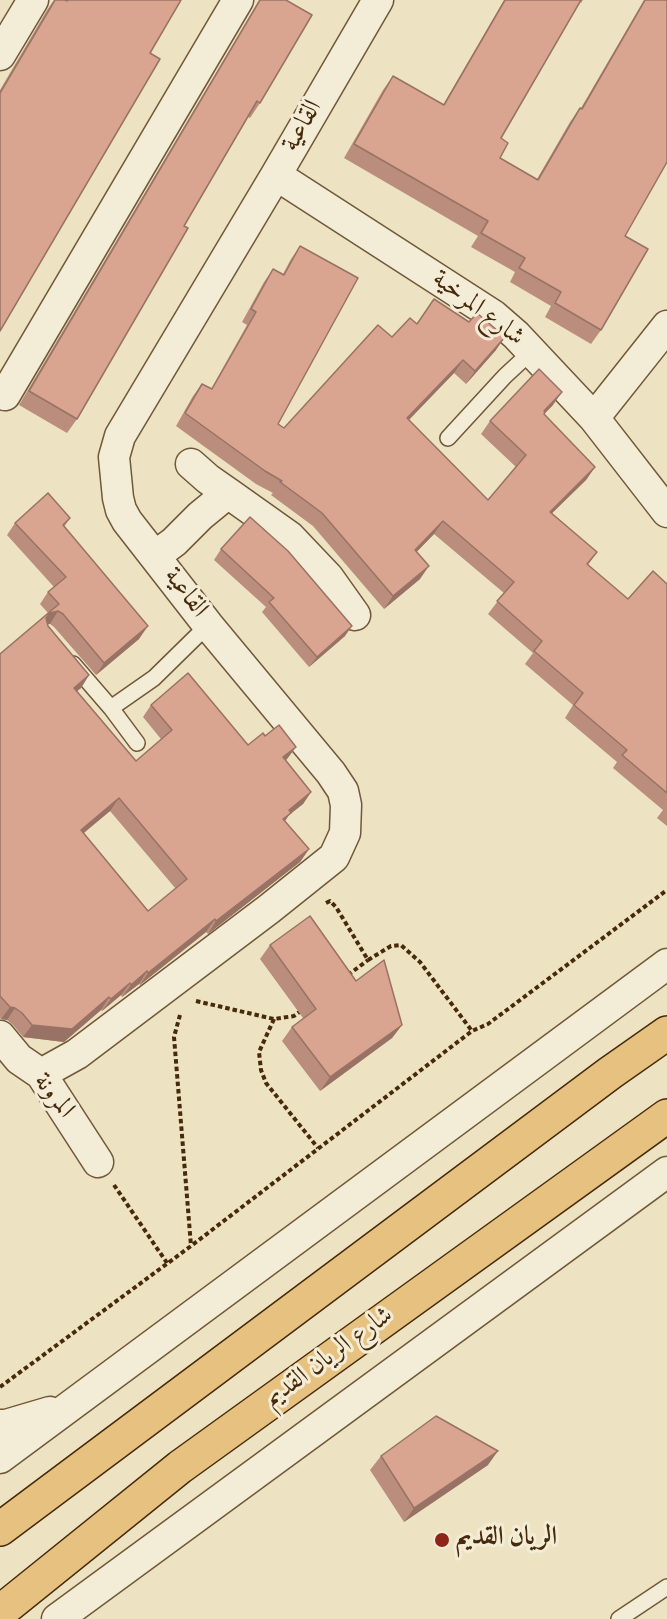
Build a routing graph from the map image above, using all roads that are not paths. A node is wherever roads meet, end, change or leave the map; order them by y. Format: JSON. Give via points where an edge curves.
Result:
{"nodes":[{"id":1,"x":33,"y":0,"type":"edge"},
{"id":2,"x":238,"y":0,"type":"edge"},
{"id":3,"x":378,"y":0,"type":"edge"},
{"id":4,"x":0,"y":55,"type":"edge"},
{"id":5,"x":276,"y":175,"type":"junction"},
{"id":6,"x":667,"y":327,"type":"edge"},
{"id":7,"x":532,"y":351,"type":"junction"},
{"id":8,"x":5,"y":395,"type":"dead end"},
{"id":9,"x":594,"y":418,"type":"junction"},
{"id":10,"x":448,"y":438,"type":"dead end"},
{"id":11,"x":191,"y":464,"type":"dead end"},
{"id":12,"x":228,"y":493,"type":"junction"},
{"id":13,"x":667,"y":512,"type":"edge"},
{"id":14,"x":155,"y":556,"type":"junction"},
{"id":15,"x":355,"y":615,"type":"dead end"},
{"id":16,"x":208,"y":625,"type":"junction"},
{"id":17,"x":61,"y":650,"type":"edge"},
{"id":18,"x":111,"y":708,"type":"junction"},
{"id":19,"x":136,"y":743,"type":"dead end"},
{"id":20,"x":667,"y":964,"type":"edge"},
{"id":21,"x":667,"y":1032,"type":"edge"},
{"id":22,"x":0,"y":1036,"type":"edge"},
{"id":23,"x":41,"y":1074,"type":"junction"},
{"id":24,"x":667,"y":1116,"type":"edge"},
{"id":25,"x":98,"y":1162,"type":"road end"},
{"id":26,"x":667,"y":1172,"type":"edge"},
{"id":27,"x":70,"y":1406,"type":"junction"},
{"id":28,"x":0,"y":1425,"type":"edge"},
{"id":29,"x":0,"y":1458,"type":"edge"},
{"id":30,"x":0,"y":1529,"type":"edge"},
{"id":31,"x":667,"y":1587,"type":"edge"},
{"id":32,"x":0,"y":1612,"type":"edge"},
{"id":33,"x":57,"y":1619,"type":"edge"},
{"id":34,"x":619,"y":1619,"type":"edge"}],
"edges":[{"from":1,"to":4,"type":"street"},
{"from":2,"to":8,"type":"street"},
{"from":3,"to":5,"type":"street","name":"القاعية"},
{"from":5,"to":7,"type":"street","name":"شارع المرخية","via":[[493,315]]},
{"from":5,"to":14,"type":"street","name":"القاعية","via":[[120,436],[114,474],[121,510]]},
{"from":6,"to":9,"type":"street"},
{"from":7,"to":9,"type":"street","name":"شارع المرخية"},
{"from":7,"to":10,"type":"lane"},
{"from":9,"to":13,"type":"street","name":"شارع المرخية"},
{"from":11,"to":12,"type":"street"},
{"from":12,"to":14,"type":"street"},
{"from":12,"to":15,"type":"street","via":[[290,537],[328,577]]},
{"from":14,"to":16,"type":"street","name":"القاعية"},
{"from":16,"to":18,"type":"lane","via":[[154,678]]},
{"from":16,"to":23,"type":"street","name":"القاعية","via":[[343,791],[345,833],[334,857],[269,909],[77,1054]]},
{"from":17,"to":18,"type":"lane"},
{"from":18,"to":19,"type":"lane"},
{"from":20,"to":27,"type":"street"},
{"from":21,"to":30,"type":"highway"},
{"from":22,"to":23,"type":"street","name":"المرونة","via":[[19,1059]]},
{"from":23,"to":25,"type":"street","name":"المرونة"},
{"from":24,"to":32,"type":"highway","name":"شارع الريان القديم","via":[[180,1467]]},
{"from":26,"to":33,"type":"street","name":"شارع الريان القديم"},
{"from":27,"to":28,"type":"street"},
{"from":27,"to":29,"type":"street"},
{"from":31,"to":34,"type":"lane"}]}
